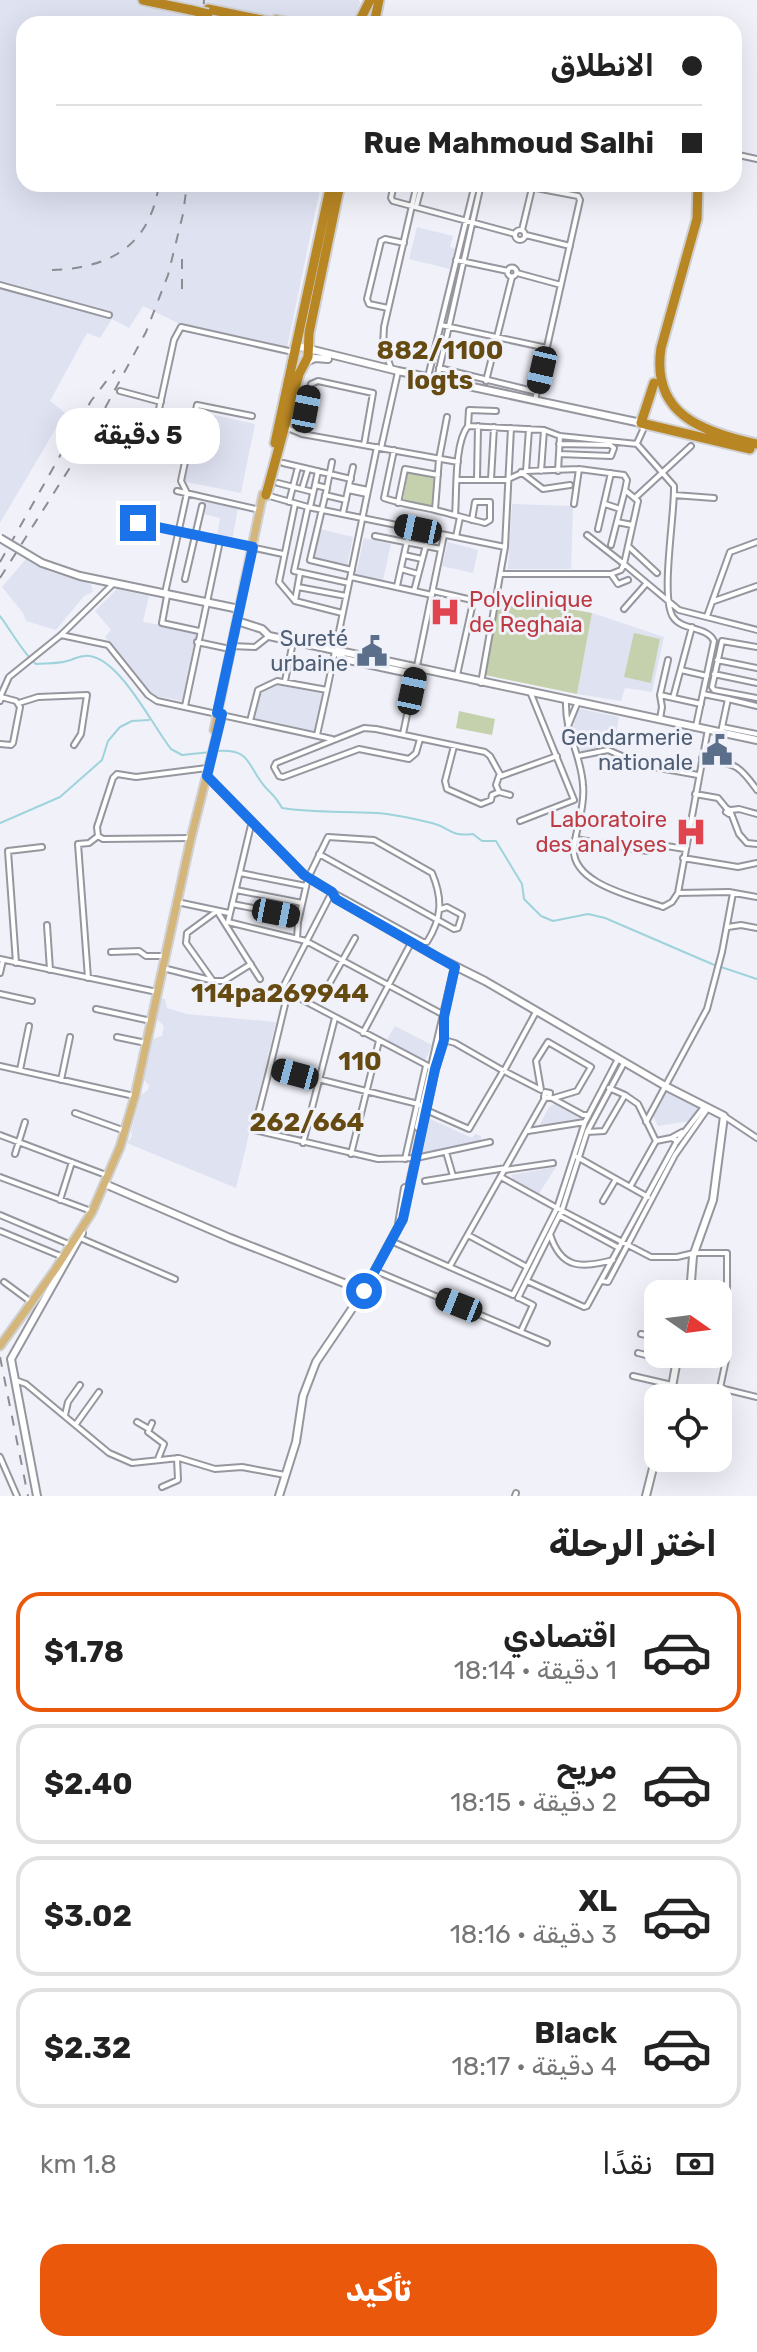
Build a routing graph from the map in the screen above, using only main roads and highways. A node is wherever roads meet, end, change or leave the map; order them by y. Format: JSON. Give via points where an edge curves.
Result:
{"nodes":[{"id":1,"x":143,"y":0,"type":"edge"},
{"id":2,"x":164,"y":0,"type":"edge"},
{"id":3,"x":192,"y":8,"type":"junction"},
{"id":4,"x":229,"y":16,"type":"edge"},
{"id":5,"x":329,"y":192,"type":"edge"},
{"id":6,"x":338,"y":192,"type":"edge"},
{"id":7,"x":695,"y":192,"type":"edge"},
{"id":8,"x":696,"y":192,"type":"edge"},
{"id":9,"x":295,"y":361,"type":"junction"},
{"id":10,"x":654,"y":383,"type":"junction"},
{"id":11,"x":727,"y":444,"type":"junction"},
{"id":12,"x":757,"y":444,"type":"edge"},
{"id":13,"x":757,"y":450,"type":"edge"},
{"id":14,"x":264,"y":494,"type":"joint"},
{"id":15,"x":0,"y":1346,"type":"edge"}],
"edges":[{"from":1,"to":3,"type":"highway"},
{"from":2,"to":3,"type":"highway"},
{"from":3,"to":4,"type":"highway","bridge":true},
{"from":5,"to":9,"type":"highway"},
{"from":6,"to":9,"type":"highway","via":[[306,362]]},
{"from":7,"to":10,"type":"highway","via":[[654,351]]},
{"from":8,"to":12,"type":"highway","via":[[697,219],[661,348],[660,381],[684,417],[714,433]]},
{"from":9,"to":14,"type":"highway"},
{"from":10,"to":11,"type":"highway","via":[[673,415]]},
{"from":10,"to":11,"type":"highway","via":[[641,423]]},
{"from":11,"to":13,"type":"highway"},
{"from":14,"to":15,"type":"main road","via":[[209,766],[125,1131],[92,1212]]}]}
